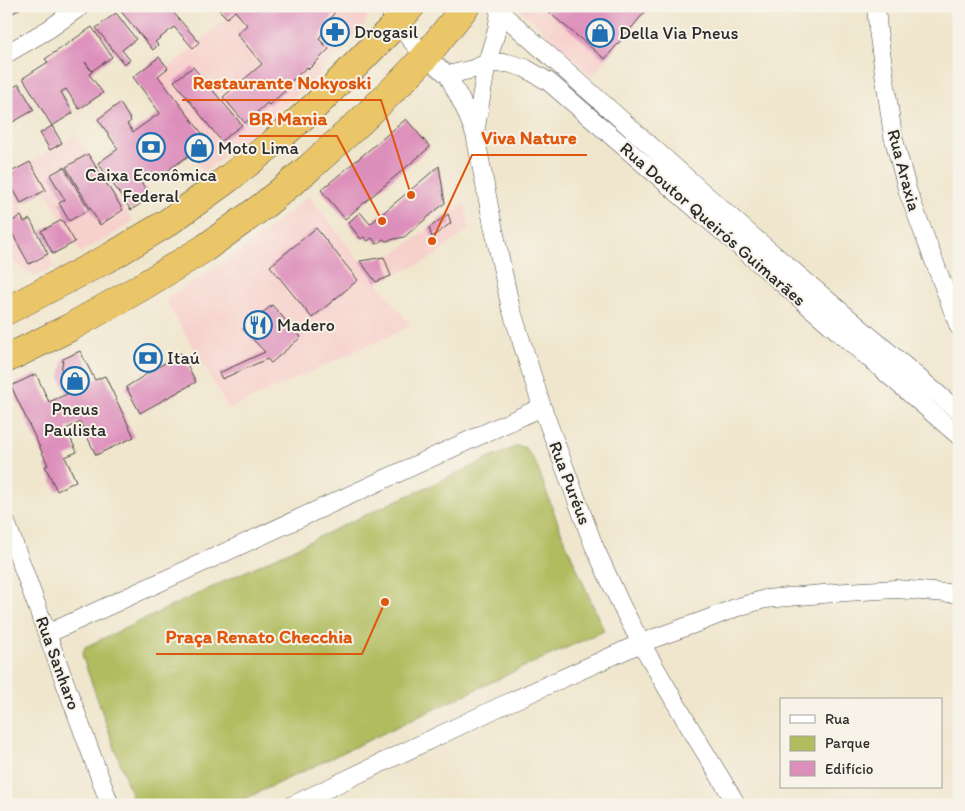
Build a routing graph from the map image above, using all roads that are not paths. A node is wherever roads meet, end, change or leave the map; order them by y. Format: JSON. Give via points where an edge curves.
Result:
{"nodes":[{"id":1,"x":81,"y":6,"type":"edge"},
{"id":2,"x":466,"y":6,"type":"edge"},
{"id":3,"x":876,"y":6,"type":"edge"},
{"id":4,"x":498,"y":9,"type":"edge"},
{"id":5,"x":399,"y":12,"type":"edge"},
{"id":6,"x":6,"y":54,"type":"edge"},
{"id":7,"x":425,"y":58,"type":"junction"},
{"id":8,"x":488,"y":63,"type":"junction"},
{"id":9,"x":448,"y":75,"type":"junction"},
{"id":10,"x":475,"y":134,"type":"junction"},
{"id":11,"x":9,"y":304,"type":"edge"},
{"id":12,"x":959,"y":327,"type":"edge"},
{"id":13,"x":6,"y":358,"type":"edge"},
{"id":14,"x":542,"y":408,"type":"junction"},
{"id":15,"x":959,"y":412,"type":"edge"},
{"id":16,"x":959,"y":436,"type":"edge"},
{"id":17,"x":6,"y":522,"type":"edge"},
{"id":18,"x":959,"y":594,"type":"edge"},
{"id":19,"x":47,"y":634,"type":"junction"},
{"id":20,"x":641,"y":644,"type":"junction"},
{"id":21,"x":110,"y":805,"type":"edge"},
{"id":22,"x":293,"y":805,"type":"edge"},
{"id":23,"x":737,"y":805,"type":"edge"}],
"edges":[{"from":1,"to":6,"type":"street","via":[[49,30]]},
{"from":2,"to":7,"type":"highway"},
{"from":3,"to":12,"type":"street","name":"Rua Araxia","via":[[885,84],[908,192]]},
{"from":4,"to":8,"type":"street","name":"Rua Puréus","via":[[497,29]]},
{"from":4,"to":15,"type":"street","name":"Rua Doutor Queirós Guimarães","via":[[750,234]]},
{"from":5,"to":7,"type":"street","name":"Rua Puréus"},
{"from":5,"to":11,"type":"highway","via":[[315,106],[230,178],[167,223],[112,256]]},
{"from":7,"to":9,"type":"street","name":"Rua Puréus"},
{"from":7,"to":13,"type":"highway","via":[[361,121],[263,206],[138,289],[69,328]]},
{"from":8,"to":9,"type":"street","name":"Rua Doutor Queirós Guimarães"},
{"from":8,"to":10,"type":"street","name":"Rua Puréus"},
{"from":8,"to":16,"type":"street","name":"Rua Doutor Queirós Guimarães","via":[[508,63],[525,68],[549,82]]},
{"from":9,"to":10,"type":"street","name":"Rua Puréus"},
{"from":10,"to":14,"type":"street","name":"Rua Puréus","via":[[510,305]]},
{"from":14,"to":19,"type":"street"},
{"from":14,"to":20,"type":"street","name":"Rua Puréus","via":[[594,546]]},
{"from":17,"to":19,"type":"street","name":"Rua Sanharo"},
{"from":18,"to":20,"type":"street","via":[[896,589],[765,599]]},
{"from":19,"to":21,"type":"street","name":"Rua Sanharo"},
{"from":20,"to":22,"type":"street"},
{"from":20,"to":23,"type":"street","name":"Rua Puréus"}]}
